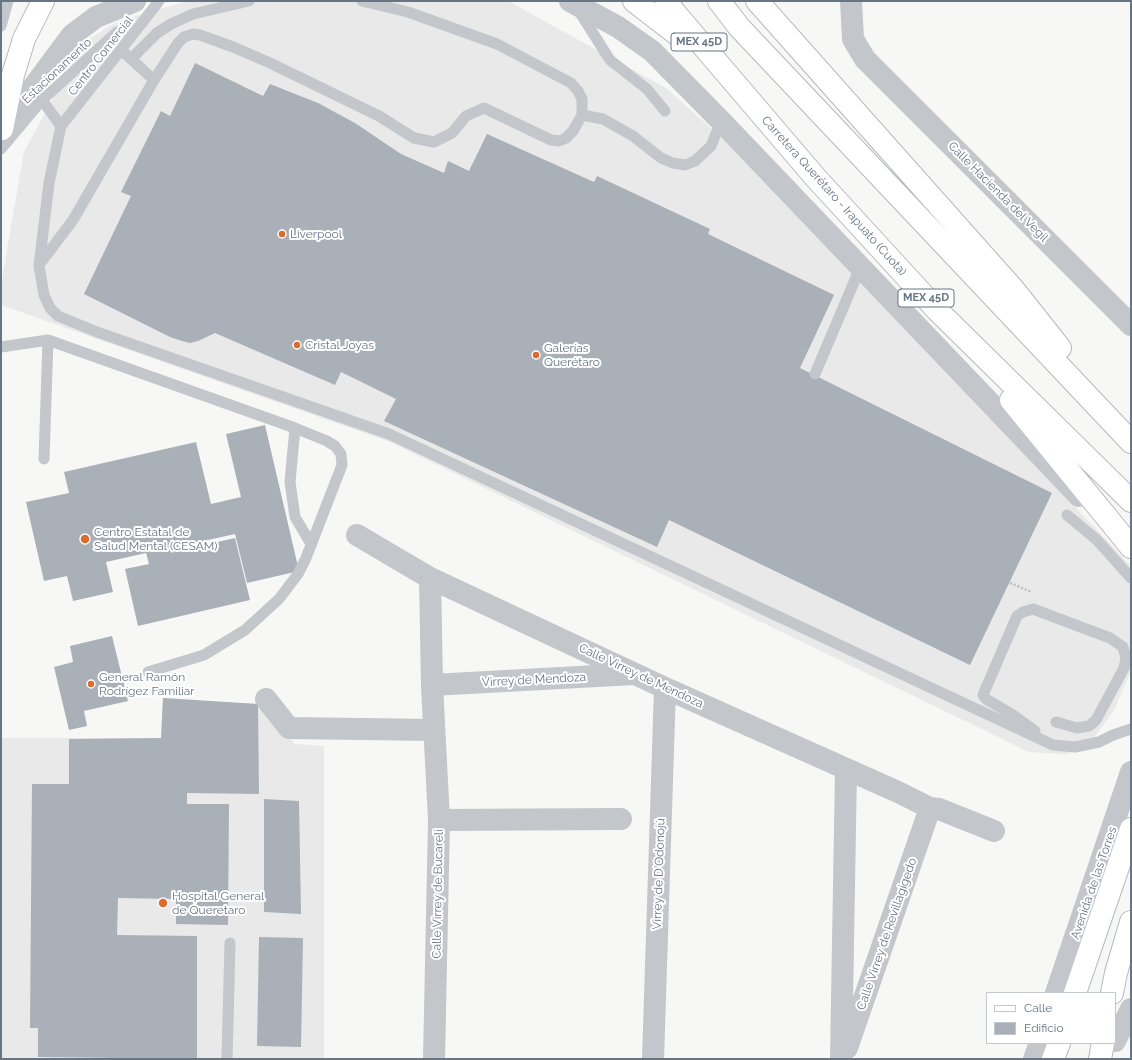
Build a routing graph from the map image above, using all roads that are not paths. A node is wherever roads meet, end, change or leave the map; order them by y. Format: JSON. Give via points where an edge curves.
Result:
{"nodes":[{"id":1,"x":8,"y":1,"type":"edge"},
{"id":2,"x":43,"y":1,"type":"edge"},
{"id":3,"x":135,"y":1,"type":"edge"},
{"id":4,"x":160,"y":1,"type":"edge"},
{"id":5,"x":249,"y":1,"type":"edge"},
{"id":6,"x":362,"y":1,"type":"edge"},
{"id":7,"x":634,"y":1,"type":"edge"},
{"id":8,"x":666,"y":1,"type":"edge"},
{"id":9,"x":719,"y":1,"type":"edge"},
{"id":10,"x":757,"y":1,"type":"edge"},
{"id":11,"x":851,"y":1,"type":"edge"},
{"id":12,"x":572,"y":2,"type":"edge"},
{"id":13,"x":1,"y":26,"type":"edge"},
{"id":14,"x":118,"y":32,"type":"dead end"},
{"id":15,"x":121,"y":50,"type":"junction"},
{"id":16,"x":131,"y":59,"type":"junction"},
{"id":17,"x":154,"y":80,"type":"junction"},
{"id":18,"x":733,"y":82,"type":"junction"},
{"id":19,"x":42,"y":100,"type":"junction"},
{"id":20,"x":665,"y":111,"type":"dead end"},
{"id":21,"x":582,"y":115,"type":"junction"},
{"id":22,"x":721,"y":121,"type":"junction"},
{"id":23,"x":62,"y":126,"type":"junction"},
{"id":24,"x":1,"y":138,"type":"edge"},
{"id":25,"x":39,"y":266,"type":"junction"},
{"id":26,"x":860,"y":268,"type":"junction"},
{"id":27,"x":938,"y":311,"type":"junction"},
{"id":28,"x":1131,"y":325,"type":"edge"},
{"id":29,"x":48,"y":340,"type":"junction"},
{"id":30,"x":1,"y":347,"type":"edge"},
{"id":31,"x":815,"y":374,"type":"dead end"},
{"id":32,"x":295,"y":428,"type":"junction"},
{"id":33,"x":1131,"y":442,"type":"edge"},
{"id":34,"x":44,"y":460,"type":"dead end"},
{"id":35,"x":1131,"y":501,"type":"edge"},
{"id":36,"x":1066,"y":515,"type":"dead end"},
{"id":37,"x":357,"y":535,"type":"dead end"},
{"id":38,"x":311,"y":544,"type":"junction"},
{"id":39,"x":1131,"y":547,"type":"edge"},
{"id":40,"x":1131,"y":551,"type":"edge"},
{"id":41,"x":430,"y":578,"type":"junction"},
{"id":42,"x":1131,"y":578,"type":"edge"},
{"id":43,"x":148,"y":672,"type":"dead end"},
{"id":44,"x":636,"y":674,"type":"junction"},
{"id":45,"x":432,"y":685,"type":"junction"},
{"id":46,"x":665,"y":688,"type":"junction"},
{"id":47,"x":266,"y":699,"type":"dead end"},
{"id":48,"x":1056,"y":722,"type":"dead end"},
{"id":49,"x":1131,"y":729,"type":"edge"},
{"id":50,"x":434,"y":730,"type":"junction"},
{"id":51,"x":1053,"y":745,"type":"junction"},
{"id":52,"x":846,"y":770,"type":"junction"},
{"id":53,"x":1131,"y":772,"type":"edge"},
{"id":54,"x":930,"y":808,"type":"junction"},
{"id":55,"x":621,"y":819,"type":"dead end"},
{"id":56,"x":439,"y":820,"type":"junction"},
{"id":57,"x":1131,"y":829,"type":"edge"},
{"id":58,"x":994,"y":831,"type":"dead end"},
{"id":59,"x":1131,"y":922,"type":"edge"},
{"id":60,"x":230,"y":943,"type":"dead end"},
{"id":61,"x":1056,"y":992,"type":"edge"},
{"id":62,"x":1075,"y":992,"type":"edge"},
{"id":63,"x":1112,"y":992,"type":"edge"},
{"id":64,"x":1131,"y":1009,"type":"edge"},
{"id":65,"x":1116,"y":1034,"type":"edge"},
{"id":66,"x":1040,"y":1044,"type":"edge"},
{"id":67,"x":1059,"y":1044,"type":"edge"},
{"id":68,"x":227,"y":1059,"type":"edge"},
{"id":69,"x":434,"y":1059,"type":"edge"},
{"id":70,"x":653,"y":1059,"type":"edge"},
{"id":71,"x":842,"y":1059,"type":"edge"},
{"id":72,"x":1034,"y":1059,"type":"edge"},
{"id":73,"x":1053,"y":1059,"type":"edge"}],
"edges":[{"from":1,"to":13,"type":"lane"},
{"from":2,"to":24,"type":"main road","via":[[24,38],[13,75]]},
{"from":3,"to":24,"type":"street","via":[[96,17],[72,35]]},
{"from":4,"to":15,"type":"lane","name":"Centro Comercial"},
{"from":5,"to":16,"type":"lane","via":[[193,14],[171,24],[157,33]]},
{"from":6,"to":21,"type":"lane","via":[[408,12],[497,44],[571,83],[582,99]]},
{"from":7,"to":18,"type":"main road","via":[[663,21]]},
{"from":8,"to":18,"type":"main road","name":"Carretera Querétaro - Irapuato (Cuota)","number":"MEX 45D"},
{"from":9,"to":33,"type":"main road","number":"MEX 45D","via":[[739,27]]},
{"from":10,"to":33,"type":"main road","via":[[1014,290]]},
{"from":11,"to":28,"type":"street","name":"Calle Hacienda del Vegil","via":[[853,39],[865,59]]},
{"from":12,"to":20,"type":"lane","via":[[610,60],[647,90]]},
{"from":12,"to":22,"type":"street","via":[[618,27],[652,51]]},
{"from":14,"to":19,"type":"lane","name":"Estacionamento"},
{"from":15,"to":16,"type":"lane"},
{"from":15,"to":23,"type":"lane","name":"Centro Comercial"},
{"from":16,"to":17,"type":"lane"},
{"from":17,"to":21,"type":"lane","via":[[184,37],[200,35],[233,47],[337,95],[388,121],[414,138],[434,142],[452,133],[466,116],[484,108],[551,140],[559,141],[573,131]]},
{"from":17,"to":25,"type":"lane","via":[[73,220]]},
{"from":18,"to":27,"type":"main road","name":"Carretera Querétaro - Irapuato (Cuota)","number":"MEX 45D"},
{"from":19,"to":23,"type":"lane"},
{"from":19,"to":24,"type":"lane","name":"Estacionamento"},
{"from":21,"to":22,"type":"lane","via":[[603,119],[633,136],[661,158],[685,165],[695,162],[711,146]]},
{"from":22,"to":26,"type":"street"},
{"from":23,"to":25,"type":"lane","via":[[49,183]]},
{"from":25,"to":51,"type":"lane","via":[[44,295],[50,308],[70,322],[389,434]]},
{"from":26,"to":31,"type":"lane"},
{"from":26,"to":40,"type":"street"},
{"from":27,"to":35,"type":"main road","name":"Carretera Querétaro - Irapuato (Cuota)","number":"MEX 45D"},
{"from":27,"to":39,"type":"main road"},
{"from":29,"to":30,"type":"lane"},
{"from":29,"to":32,"type":"lane"},
{"from":29,"to":34,"type":"lane"},
{"from":32,"to":38,"type":"lane","via":[[290,482],[295,517]]},
{"from":32,"to":38,"type":"lane","via":[[327,441],[341,454],[342,465]]},
{"from":36,"to":42,"type":"lane","via":[[1097,540]]},
{"from":37,"to":41,"type":"street","name":"Calle Virrey de Mendoza"},
{"from":38,"to":43,"type":"lane","via":[[298,574],[278,599],[245,630],[204,656]]},
{"from":41,"to":44,"type":"street","name":"Calle Virrey de Mendoza"},
{"from":41,"to":45,"type":"street","name":"Calle Virrey de Bucareli"},
{"from":44,"to":45,"type":"street","name":"Virrey de Mendoza"},
{"from":44,"to":46,"type":"street","name":"Calle Virrey de Mendoza"},
{"from":45,"to":50,"type":"street","name":"Calle Virrey de Bucareli"},
{"from":46,"to":52,"type":"street","name":"Calle Virrey de Mendoza"},
{"from":46,"to":70,"type":"street","name":"Virrey de D'Odonojú"},
{"from":47,"to":50,"type":"street","via":[[289,728]]},
{"from":48,"to":51,"type":"lane","via":[[1077,728],[1093,723],[1124,668],[1126,658],[1123,647],[1110,638],[1033,609],[1017,616],[983,694],[986,699],[1013,715]]},
{"from":49,"to":51,"type":"lane","via":[[1099,742],[1075,747]]},
{"from":50,"to":56,"type":"street","name":"Calle Virrey de Bucareli"},
{"from":52,"to":54,"type":"street","name":"Calle Virrey de Mendoza"},
{"from":52,"to":71,"type":"street"},
{"from":53,"to":61,"type":"street","name":"Avenida de las Torres"},
{"from":54,"to":58,"type":"street","name":"Calle Virrey de Mendoza","via":[[939,809]]},
{"from":54,"to":71,"type":"street","name":"Calle Virrey de Revillagigedo"},
{"from":55,"to":56,"type":"street"},
{"from":56,"to":69,"type":"street","name":"Calle Virrey de Bucareli"},
{"from":57,"to":62,"type":"main road","name":"Avenida de las Torres"},
{"from":59,"to":63,"type":"main road"},
{"from":60,"to":68,"type":"lane"},
{"from":64,"to":65,"type":"street"},
{"from":66,"to":72,"type":"street"},
{"from":67,"to":73,"type":"main road"}]}
